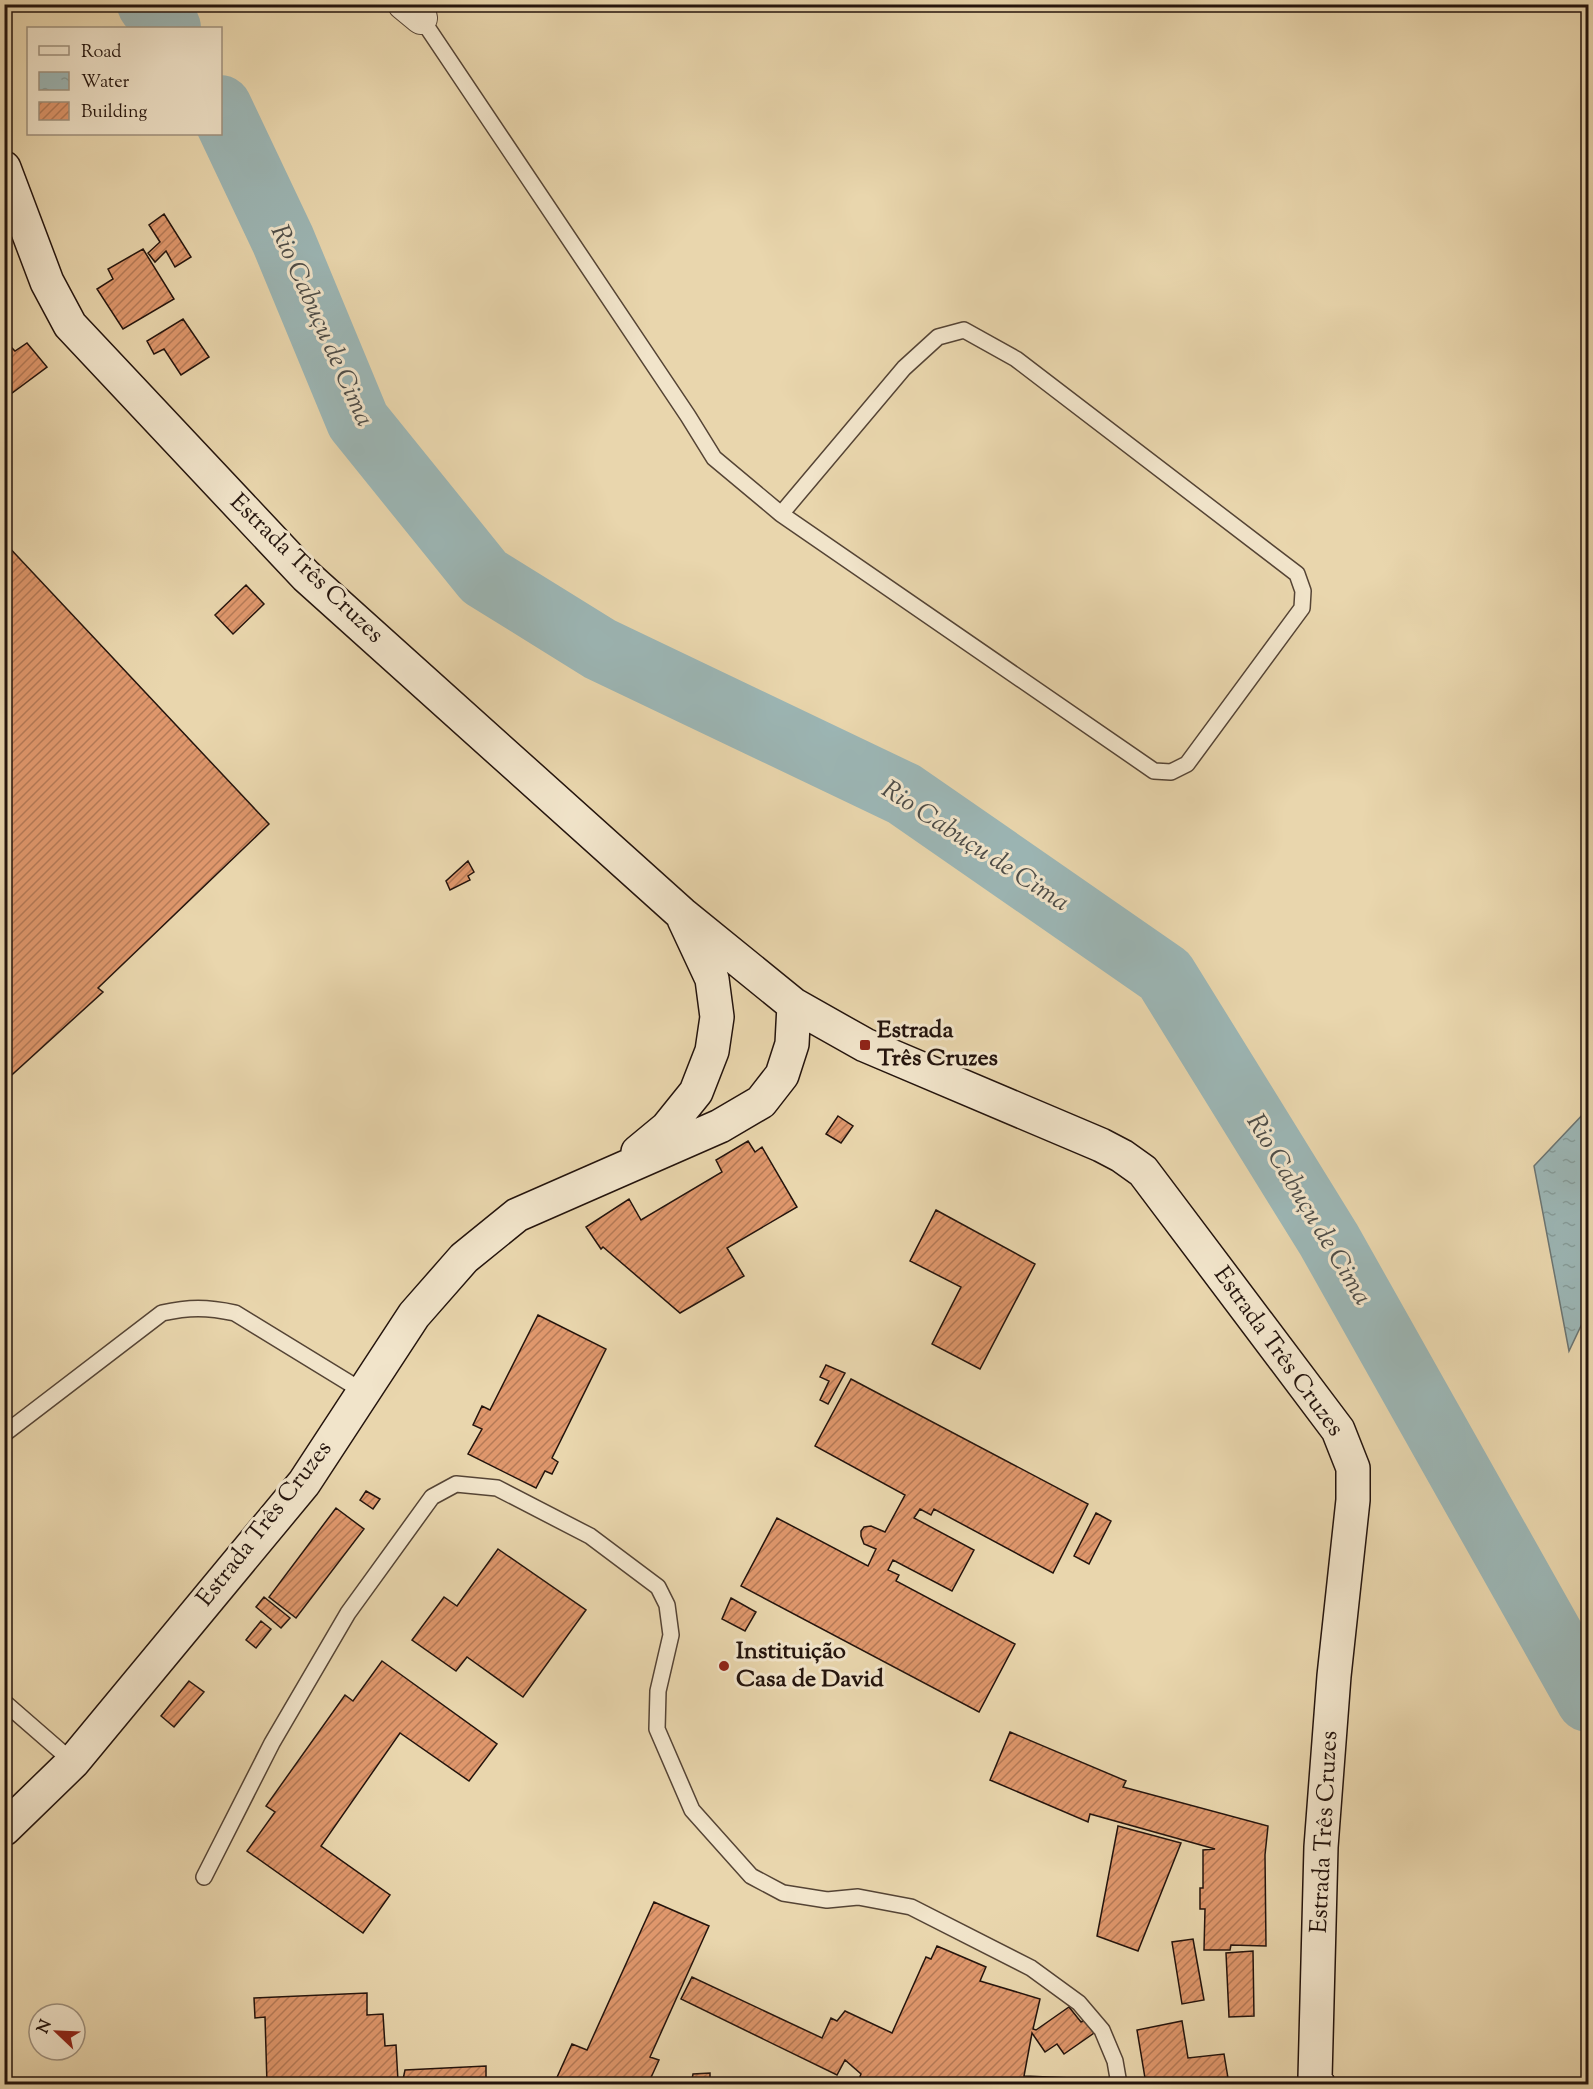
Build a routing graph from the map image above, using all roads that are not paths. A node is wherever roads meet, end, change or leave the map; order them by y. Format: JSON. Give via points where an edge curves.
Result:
{"nodes":[{"id":1,"x":412,"y":11,"type":"edge"},
{"id":2,"x":4,"y":168,"type":"edge"},
{"id":3,"x":781,"y":514,"type":"junction"},
{"id":4,"x":682,"y":914,"type":"junction"},
{"id":5,"x":794,"y":1005,"type":"junction"},
{"id":6,"x":616,"y":1171,"type":"junction"},
{"id":7,"x":364,"y":1392,"type":"junction"},
{"id":8,"x":4,"y":1434,"type":"edge"},
{"id":9,"x":4,"y":1702,"type":"edge"},
{"id":10,"x":73,"y":1762,"type":"junction"},
{"id":11,"x":4,"y":1829,"type":"edge"},
{"id":12,"x":204,"y":1877,"type":"dead end"},
{"id":13,"x":1119,"y":2085,"type":"edge"},
{"id":14,"x":1318,"y":2085,"type":"edge"}],
"edges":[{"from":1,"to":3,"type":"lane","via":[[714,458]]},
{"from":2,"to":4,"type":"main road","name":"Estrada Três Cruzes","via":[[47,282],[70,325],[306,576]]},
{"from":3,"to":3,"type":"lane","via":[[904,368],[938,337],[964,330],[1016,359],[1297,574],[1303,591],[1302,608],[1187,764],[1171,772],[1154,771]]},
{"from":4,"to":5,"type":"main road","name":"Estrada Três Cruzes"},
{"from":4,"to":6,"type":"main road","name":"Estrada Três Cruzes","via":[[712,979],[717,1017],[712,1051],[696,1092],[667,1128]]},
{"from":5,"to":6,"type":"main road","name":"Estrada Três Cruzes","via":[[792,1044],[782,1075],[761,1102],[720,1126]]},
{"from":5,"to":14,"type":"main road","name":"Estrada Três Cruzes","via":[[865,1045],[1101,1145],[1143,1171],[1338,1430],[1353,1468],[1353,1500],[1321,1847],[1315,2078]]},
{"from":6,"to":7,"type":"main road","name":"Estrada Três Cruzes","via":[[517,1215],[464,1258],[414,1315]]},
{"from":7,"to":8,"type":"lane","via":[[235,1313],[186,1307],[162,1313]]},
{"from":7,"to":10,"type":"main road","name":"Estrada Três Cruzes","via":[[304,1482]]},
{"from":9,"to":10,"type":"lane"},
{"from":10,"to":11,"type":"main road","name":"Estrada Três Cruzes"},
{"from":12,"to":13,"type":"lane","via":[[272,1743],[348,1613],[432,1497],[456,1484],[497,1488],[590,1536],[658,1587],[667,1605],[671,1635],[658,1691],[657,1730],[692,1810],[751,1876],[783,1893],[827,1900],[858,1898],[911,1907],[1031,1968],[1079,2003],[1102,2030],[1115,2061]]}]}
